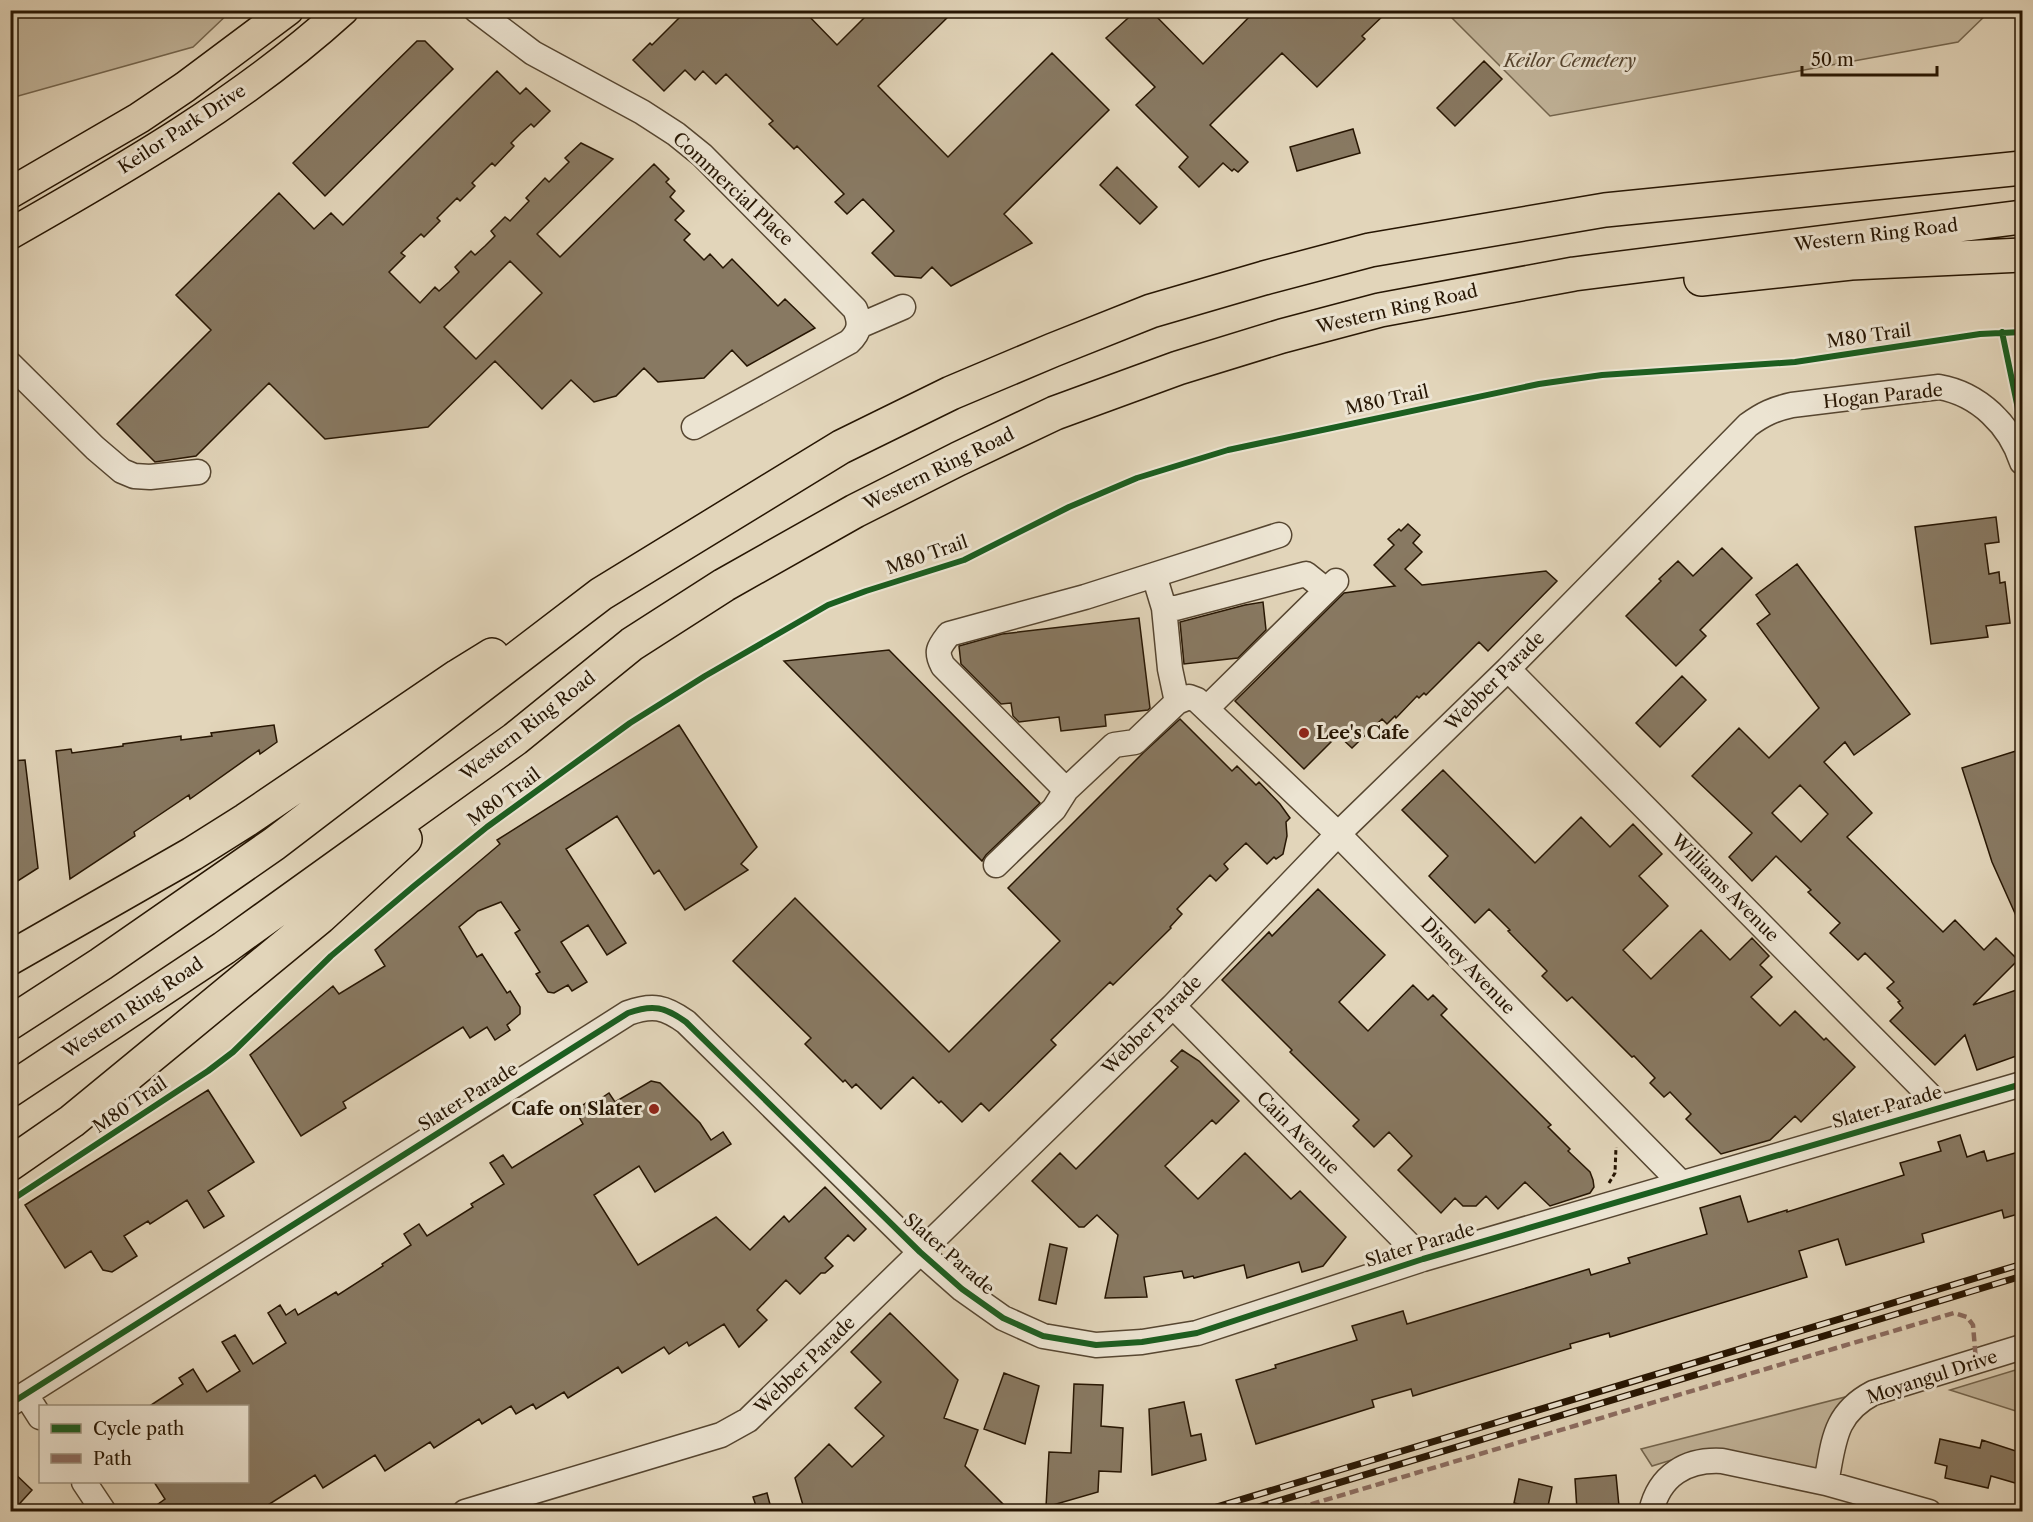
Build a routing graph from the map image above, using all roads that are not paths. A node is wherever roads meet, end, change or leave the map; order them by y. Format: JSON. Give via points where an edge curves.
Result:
{"nodes":[{"id":1,"x":288,"y":10,"type":"edge"},
{"id":2,"x":344,"y":10,"type":"edge"},
{"id":3,"x":484,"y":14,"type":"edge"},
{"id":4,"x":2022,"y":145,"type":"edge"},
{"id":5,"x":2022,"y":168,"type":"edge"},
{"id":6,"x":10,"y":193,"type":"edge"},
{"id":7,"x":1605,"y":210,"type":"junction"},
{"id":8,"x":2022,"y":217,"type":"edge"},
{"id":9,"x":10,"y":234,"type":"edge"},
{"id":10,"x":2022,"y":255,"type":"edge"},
{"id":11,"x":903,"y":307,"type":"dead end"},
{"id":12,"x":1380,"y":310,"type":"junction"},
{"id":13,"x":859,"y":326,"type":"junction"},
{"id":14,"x":10,"y":364,"type":"edge"},
{"id":15,"x":1762,"y":414,"type":"joint"},
{"id":16,"x":694,"y":427,"type":"dead end"},
{"id":17,"x":2022,"y":462,"type":"edge"},
{"id":18,"x":198,"y":472,"type":"dead end"},
{"id":19,"x":1279,"y":534,"type":"dead end"},
{"id":20,"x":1154,"y":575,"type":"junction"},
{"id":21,"x":601,"y":594,"type":"junction"},
{"id":22,"x":1164,"y":608,"type":"junction"},
{"id":23,"x":1508,"y":669,"type":"junction"},
{"id":24,"x":1177,"y":702,"type":"junction"},
{"id":25,"x":1207,"y":708,"type":"junction"},
{"id":26,"x":515,"y":739,"type":"junction"},
{"id":27,"x":1066,"y":790,"type":"junction"},
{"id":28,"x":1338,"y":834,"type":"junction"},
{"id":29,"x":996,"y":865,"type":"dead end"},
{"id":30,"x":10,"y":958,"type":"edge"},
{"id":31,"x":1173,"y":1006,"type":"junction"},
{"id":32,"x":10,"y":1023,"type":"edge"},
{"id":33,"x":2022,"y":1084,"type":"edge"},
{"id":34,"x":10,"y":1090,"type":"edge"},
{"id":35,"x":1941,"y":1107,"type":"junction"},
{"id":36,"x":10,"y":1164,"type":"edge"},
{"id":37,"x":1681,"y":1183,"type":"junction"},
{"id":38,"x":920,"y":1252,"type":"junction"},
{"id":39,"x":1423,"y":1259,"type":"junction"},
{"id":40,"x":2022,"y":1347,"type":"edge"},
{"id":41,"x":18,"y":1400,"type":"edge"},
{"id":42,"x":39,"y":1416,"type":"edge"},
{"id":43,"x":85,"y":1483,"type":"edge"},
{"id":44,"x":1826,"y":1483,"type":"junction"},
{"id":45,"x":104,"y":1512,"type":"edge"},
{"id":46,"x":465,"y":1512,"type":"edge"},
{"id":47,"x":1651,"y":1512,"type":"edge"},
{"id":48,"x":1929,"y":1512,"type":"edge"}],
"edges":[{"from":1,"to":6,"type":"main road","name":"Keilor Park Drive","via":[[139,118]]},
{"from":2,"to":9,"type":"main road","name":"Keilor Park Drive","via":[[287,57],[174,137]]},
{"from":3,"to":13,"type":"street","name":"Commercial Place","via":[[533,53],[642,112],[702,155],[846,298],[855,309]]},
{"from":4,"to":7,"type":"highway"},
{"from":5,"to":7,"type":"highway"},
{"from":7,"to":21,"type":"highway","via":[[1370,250],[1151,311],[951,393],[841,447]]},
{"from":8,"to":12,"type":"highway","name":"Western Ring Road","via":[[1574,274]]},
{"from":10,"to":12,"type":"highway","via":[[1851,262]]},
{"from":11,"to":13,"type":"street"},
{"from":12,"to":26,"type":"highway","name":"Western Ring Road","via":[[1178,368],[1055,413],[948,464],[855,511],[706,597],[632,644]]},
{"from":13,"to":16,"type":"street","via":[[855,337],[841,348]]},
{"from":14,"to":18,"type":"street","via":[[122,471],[150,477]]},
{"from":15,"to":17,"type":"street","name":"Hogan Parade","via":[[1791,405],[1939,387],[1964,394],[1996,418],[2016,444]]},
{"from":15,"to":23,"type":"street","name":"Webber Parade"},
{"from":19,"to":20,"type":"street"},
{"from":20,"to":22,"type":"street"},
{"from":20,"to":27,"type":"street","via":[[948,634],[940,645],[938,656],[943,666]]},
{"from":21,"to":30,"type":"highway","via":[[458,676],[210,843]]},
{"from":21,"to":32,"type":"highway","via":[[274,844]]},
{"from":22,"to":24,"type":"street"},
{"from":22,"to":25,"type":"street","via":[[1306,574],[1331,585]]},
{"from":23,"to":28,"type":"street","name":"Webber Parade"},
{"from":23,"to":35,"type":"street","name":"Williams Avenue"},
{"from":24,"to":25,"type":"street","via":[[1189,697]]},
{"from":24,"to":27,"type":"street","via":[[1135,742],[1114,745]]},
{"from":25,"to":28,"type":"street","name":"Disney Avenue"},
{"from":26,"to":34,"type":"highway","name":"Western Ring Road","via":[[224,948]]},
{"from":26,"to":36,"type":"highway","via":[[320,917],[72,1121]]},
{"from":27,"to":29,"type":"street","via":[[1054,809]]},
{"from":28,"to":31,"type":"street","name":"Webber Parade"},
{"from":28,"to":37,"type":"street","name":"Disney Avenue"},
{"from":31,"to":38,"type":"street","name":"Webber Parade"},
{"from":31,"to":39,"type":"street","name":"Cain Avenue"},
{"from":33,"to":35,"type":"street","name":"Slater Parade"},
{"from":35,"to":37,"type":"street","name":"Slater Parade"},
{"from":37,"to":39,"type":"street","name":"Slater Parade"},
{"from":38,"to":39,"type":"street","name":"Slater Parade","via":[[1003,1318],[1043,1336],[1096,1345],[1197,1333]]},
{"from":38,"to":41,"type":"street","name":"Slater Parade","via":[[686,1022],[672,1011],[642,1008],[628,1013]]},
{"from":38,"to":46,"type":"street","name":"Webber Parade","via":[[748,1420],[734,1429]]},
{"from":40,"to":44,"type":"street","name":"Moyangul Drive","via":[[1863,1398],[1849,1410],[1839,1427]]},
{"from":41,"to":42,"type":"street"},
{"from":43,"to":45,"type":"street"},
{"from":44,"to":47,"type":"street","via":[[1722,1461],[1697,1462],[1679,1470],[1660,1488]]},
{"from":44,"to":48,"type":"street"}]}
